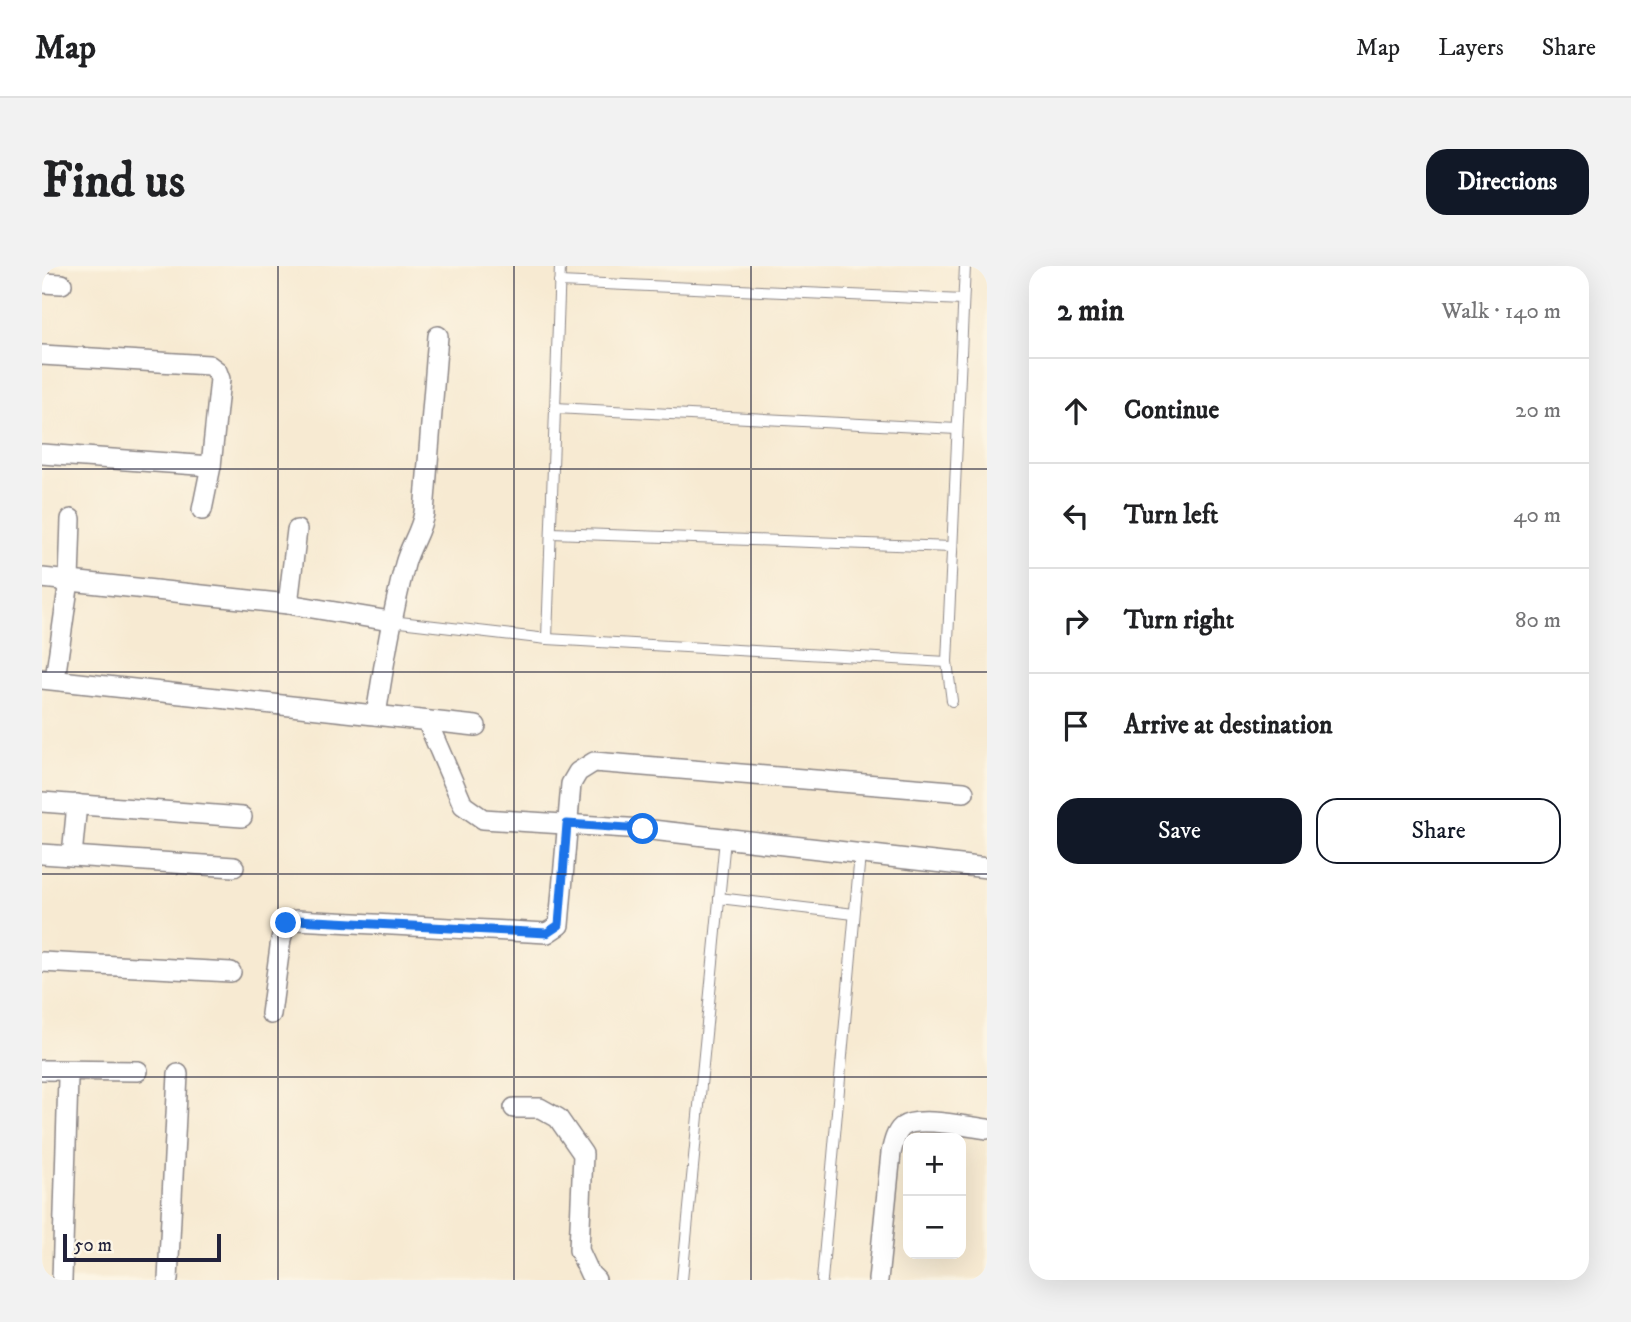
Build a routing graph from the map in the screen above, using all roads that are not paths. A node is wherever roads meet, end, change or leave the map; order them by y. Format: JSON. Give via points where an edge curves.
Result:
{"nodes":[{"id":1,"x":560,"y":266,"type":"edge"},
{"id":2,"x":964,"y":266,"type":"edge"},
{"id":3,"x":559,"y":282,"type":"junction"},
{"id":4,"x":963,"y":300,"type":"junction"},
{"id":5,"x":439,"y":336,"type":"dead end"},
{"id":6,"x":42,"y":355,"type":"edge"},
{"id":7,"x":555,"y":408,"type":"junction"},
{"id":8,"x":957,"y":429,"type":"junction"},
{"id":9,"x":42,"y":454,"type":"edge"},
{"id":10,"x":211,"y":466,"type":"junction"},
{"id":11,"x":202,"y":510,"type":"dead end"},
{"id":12,"x":71,"y":519,"type":"dead end"},
{"id":13,"x":297,"y":530,"type":"dead end"},
{"id":14,"x":551,"y":533,"type":"junction"},
{"id":15,"x":952,"y":547,"type":"junction"},
{"id":16,"x":42,"y":578,"type":"edge"},
{"id":17,"x":69,"y":581,"type":"junction"},
{"id":18,"x":288,"y":604,"type":"junction"},
{"id":19,"x":390,"y":621,"type":"junction"},
{"id":20,"x":547,"y":639,"type":"junction"},
{"id":21,"x":947,"y":662,"type":"junction"},
{"id":22,"x":49,"y":679,"type":"edge"},
{"id":23,"x":952,"y":701,"type":"dead end"},
{"id":24,"x":376,"y":715,"type":"junction"},
{"id":25,"x":427,"y":721,"type":"junction"},
{"id":26,"x":476,"y":726,"type":"dead end"},
{"id":27,"x":964,"y":792,"type":"dead end"},
{"id":28,"x":42,"y":802,"type":"edge"},
{"id":29,"x":77,"y":804,"type":"junction"},
{"id":30,"x":242,"y":817,"type":"dead end"},
{"id":31,"x":567,"y":824,"type":"junction"},
{"id":32,"x":725,"y":839,"type":"junction"},
{"id":33,"x":42,"y":854,"type":"edge"},
{"id":34,"x":860,"y":854,"type":"junction"},
{"id":35,"x":72,"y":856,"type":"junction"},
{"id":36,"x":234,"y":867,"type":"dead end"},
{"id":37,"x":987,"y":868,"type":"edge"},
{"id":38,"x":719,"y":898,"type":"junction"},
{"id":39,"x":854,"y":914,"type":"junction"},
{"id":40,"x":42,"y":962,"type":"edge"},
{"id":41,"x":231,"y":972,"type":"dead end"},
{"id":42,"x":271,"y":1014,"type":"dead end"},
{"id":43,"x":42,"y":1070,"type":"edge"},
{"id":44,"x":65,"y":1071,"type":"junction"},
{"id":45,"x":138,"y":1071,"type":"dead end"},
{"id":46,"x":178,"y":1074,"type":"dead end"},
{"id":47,"x":513,"y":1108,"type":"dead end"},
{"id":48,"x":987,"y":1129,"type":"edge"},
{"id":49,"x":62,"y":1280,"type":"edge"},
{"id":50,"x":168,"y":1280,"type":"edge"},
{"id":51,"x":596,"y":1280,"type":"edge"},
{"id":52,"x":682,"y":1280,"type":"edge"},
{"id":53,"x":822,"y":1280,"type":"edge"},
{"id":54,"x":878,"y":1280,"type":"edge"}],
"edges":[{"from":1,"to":3,"type":"lane"},
{"from":2,"to":4,"type":"lane"},
{"from":3,"to":4,"type":"lane"},
{"from":3,"to":7,"type":"lane"},
{"from":4,"to":8,"type":"lane"},
{"from":5,"to":19,"type":"street","via":[[424,513]]},
{"from":6,"to":10,"type":"street","via":[[209,365],[220,379]]},
{"from":7,"to":8,"type":"lane"},
{"from":7,"to":14,"type":"lane"},
{"from":8,"to":15,"type":"lane"},
{"from":9,"to":10,"type":"street"},
{"from":10,"to":11,"type":"street"},
{"from":12,"to":17,"type":"street"},
{"from":13,"to":18,"type":"street"},
{"from":14,"to":15,"type":"lane"},
{"from":14,"to":20,"type":"lane"},
{"from":15,"to":21,"type":"lane"},
{"from":16,"to":17,"type":"street"},
{"from":17,"to":18,"type":"street"},
{"from":17,"to":22,"type":"street"},
{"from":18,"to":19,"type":"street"},
{"from":19,"to":20,"type":"lane"},
{"from":19,"to":24,"type":"street"},
{"from":20,"to":21,"type":"lane"},
{"from":21,"to":23,"type":"lane"},
{"from":22,"to":24,"type":"street"},
{"from":24,"to":25,"type":"street"},
{"from":25,"to":26,"type":"street"},
{"from":25,"to":31,"type":"street","via":[[463,805],[483,818]]},
{"from":27,"to":31,"type":"street","via":[[594,762],[578,772],[571,785]]},
{"from":28,"to":29,"type":"street"},
{"from":29,"to":30,"type":"street"},
{"from":29,"to":35,"type":"street"},
{"from":31,"to":32,"type":"street"},
{"from":31,"to":42,"type":"street","via":[[556,929],[547,933],[296,920],[286,923],[281,939]]},
{"from":32,"to":34,"type":"street"},
{"from":32,"to":38,"type":"lane"},
{"from":33,"to":35,"type":"street"},
{"from":34,"to":37,"type":"street"},
{"from":34,"to":39,"type":"lane"},
{"from":35,"to":36,"type":"street"},
{"from":38,"to":39,"type":"lane"},
{"from":38,"to":52,"type":"lane"},
{"from":39,"to":53,"type":"lane"},
{"from":40,"to":41,"type":"street"},
{"from":43,"to":44,"type":"street"},
{"from":44,"to":45,"type":"street"},
{"from":44,"to":49,"type":"street"},
{"from":46,"to":50,"type":"street"},
{"from":47,"to":51,"type":"street","via":[[540,1108],[558,1118],[583,1154],[579,1250]]},
{"from":48,"to":54,"type":"street","via":[[919,1122],[902,1127],[891,1153]]}]}
